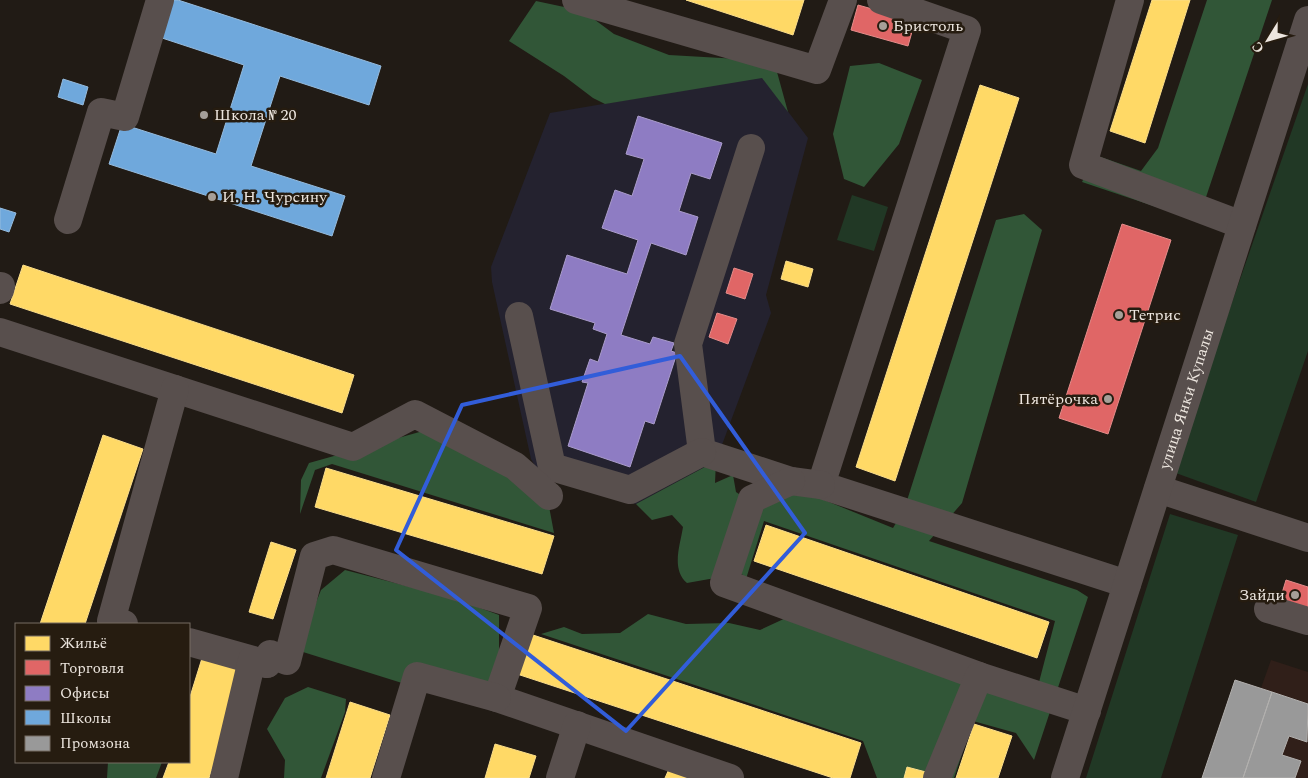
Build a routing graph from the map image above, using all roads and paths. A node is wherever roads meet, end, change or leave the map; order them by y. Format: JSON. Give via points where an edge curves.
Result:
{"nodes":[{"id":1,"x":160,"y":0,"type":"edge"},
{"id":2,"x":576,"y":0,"type":"edge"},
{"id":3,"x":843,"y":0,"type":"edge"},
{"id":4,"x":881,"y":0,"type":"edge"},
{"id":5,"x":1130,"y":0,"type":"edge"},
{"id":6,"x":930,"y":8,"type":"edge"},
{"id":7,"x":1308,"y":20,"type":"edge"},
{"id":8,"x":750,"y":148,"type":"dead end"},
{"id":9,"x":68,"y":220,"type":"dead end"},
{"id":10,"x":1242,"y":225,"type":"junction"},
{"id":11,"x":519,"y":316,"type":"dead end"},
{"id":12,"x":0,"y":332,"type":"edge"},
{"id":13,"x":175,"y":389,"type":"junction"},
{"id":14,"x":702,"y":452,"type":"junction"},
{"id":15,"x":790,"y":481,"type":"junction"},
{"id":16,"x":821,"y":485,"type":"junction"},
{"id":17,"x":1158,"y":489,"type":"junction"},
{"id":18,"x":549,"y":496,"type":"dead end"},
{"id":19,"x":1308,"y":538,"type":"edge"},
{"id":20,"x":1127,"y":584,"type":"junction"},
{"id":21,"x":1268,"y":609,"type":"dead end"},
{"id":22,"x":1308,"y":621,"type":"edge"},
{"id":23,"x":120,"y":623,"type":"edge"},
{"id":24,"x":190,"y":642,"type":"edge"},
{"id":25,"x":267,"y":664,"type":"junction"},
{"id":26,"x":979,"y":676,"type":"junction"},
{"id":27,"x":497,"y":698,"type":"junction"},
{"id":28,"x":1087,"y":711,"type":"junction"},
{"id":29,"x":577,"y":725,"type":"junction"},
{"id":30,"x":224,"y":778,"type":"edge"},
{"id":31,"x":386,"y":778,"type":"edge"},
{"id":32,"x":560,"y":778,"type":"edge"},
{"id":33,"x":730,"y":778,"type":"edge"},
{"id":34,"x":937,"y":778,"type":"edge"},
{"id":35,"x":1065,"y":778,"type":"edge"}],
"edges":[{"from":1,"to":9,"type":"street","via":[[125,117],[101,112]]},
{"from":2,"to":3,"type":"street","via":[[817,70]]},
{"from":4,"to":6,"type":"street"},
{"from":5,"to":10,"type":"street","via":[[1083,165]]},
{"from":6,"to":16,"type":"street","via":[[967,30]]},
{"from":7,"to":10,"type":"street","name":"улица Янки Купалы"},
{"from":8,"to":14,"type":"street","via":[[688,344]]},
{"from":10,"to":17,"type":"street","name":"улица Янки Купалы"},
{"from":11,"to":14,"type":"street","via":[[552,467],[630,490]]},
{"from":12,"to":13,"type":"street"},
{"from":13,"to":18,"type":"street","via":[[353,447],[415,414],[515,466]]},
{"from":13,"to":23,"type":"street","via":[[111,621]]},
{"from":14,"to":15,"type":"street"},
{"from":15,"to":16,"type":"street"},
{"from":15,"to":26,"type":"street","via":[[752,499],[724,584]]},
{"from":16,"to":20,"type":"street"},
{"from":17,"to":19,"type":"street"},
{"from":17,"to":20,"type":"street","name":"улица Янки Купалы"},
{"from":20,"to":28,"type":"street","name":"улица Янки Купалы"},
{"from":21,"to":22,"type":"street"},
{"from":24,"to":25,"type":"street"},
{"from":25,"to":27,"type":"street","via":[[270,654],[287,661],[314,556],[333,550],[528,608]]},
{"from":25,"to":30,"type":"street","via":[[252,660]]},
{"from":26,"to":28,"type":"street"},
{"from":26,"to":34,"type":"street"},
{"from":27,"to":29,"type":"street"},
{"from":27,"to":31,"type":"street","via":[[417,676]]},
{"from":28,"to":35,"type":"street","name":"улица Янки Купалы"},
{"from":29,"to":32,"type":"street"},
{"from":29,"to":33,"type":"street"}]}
